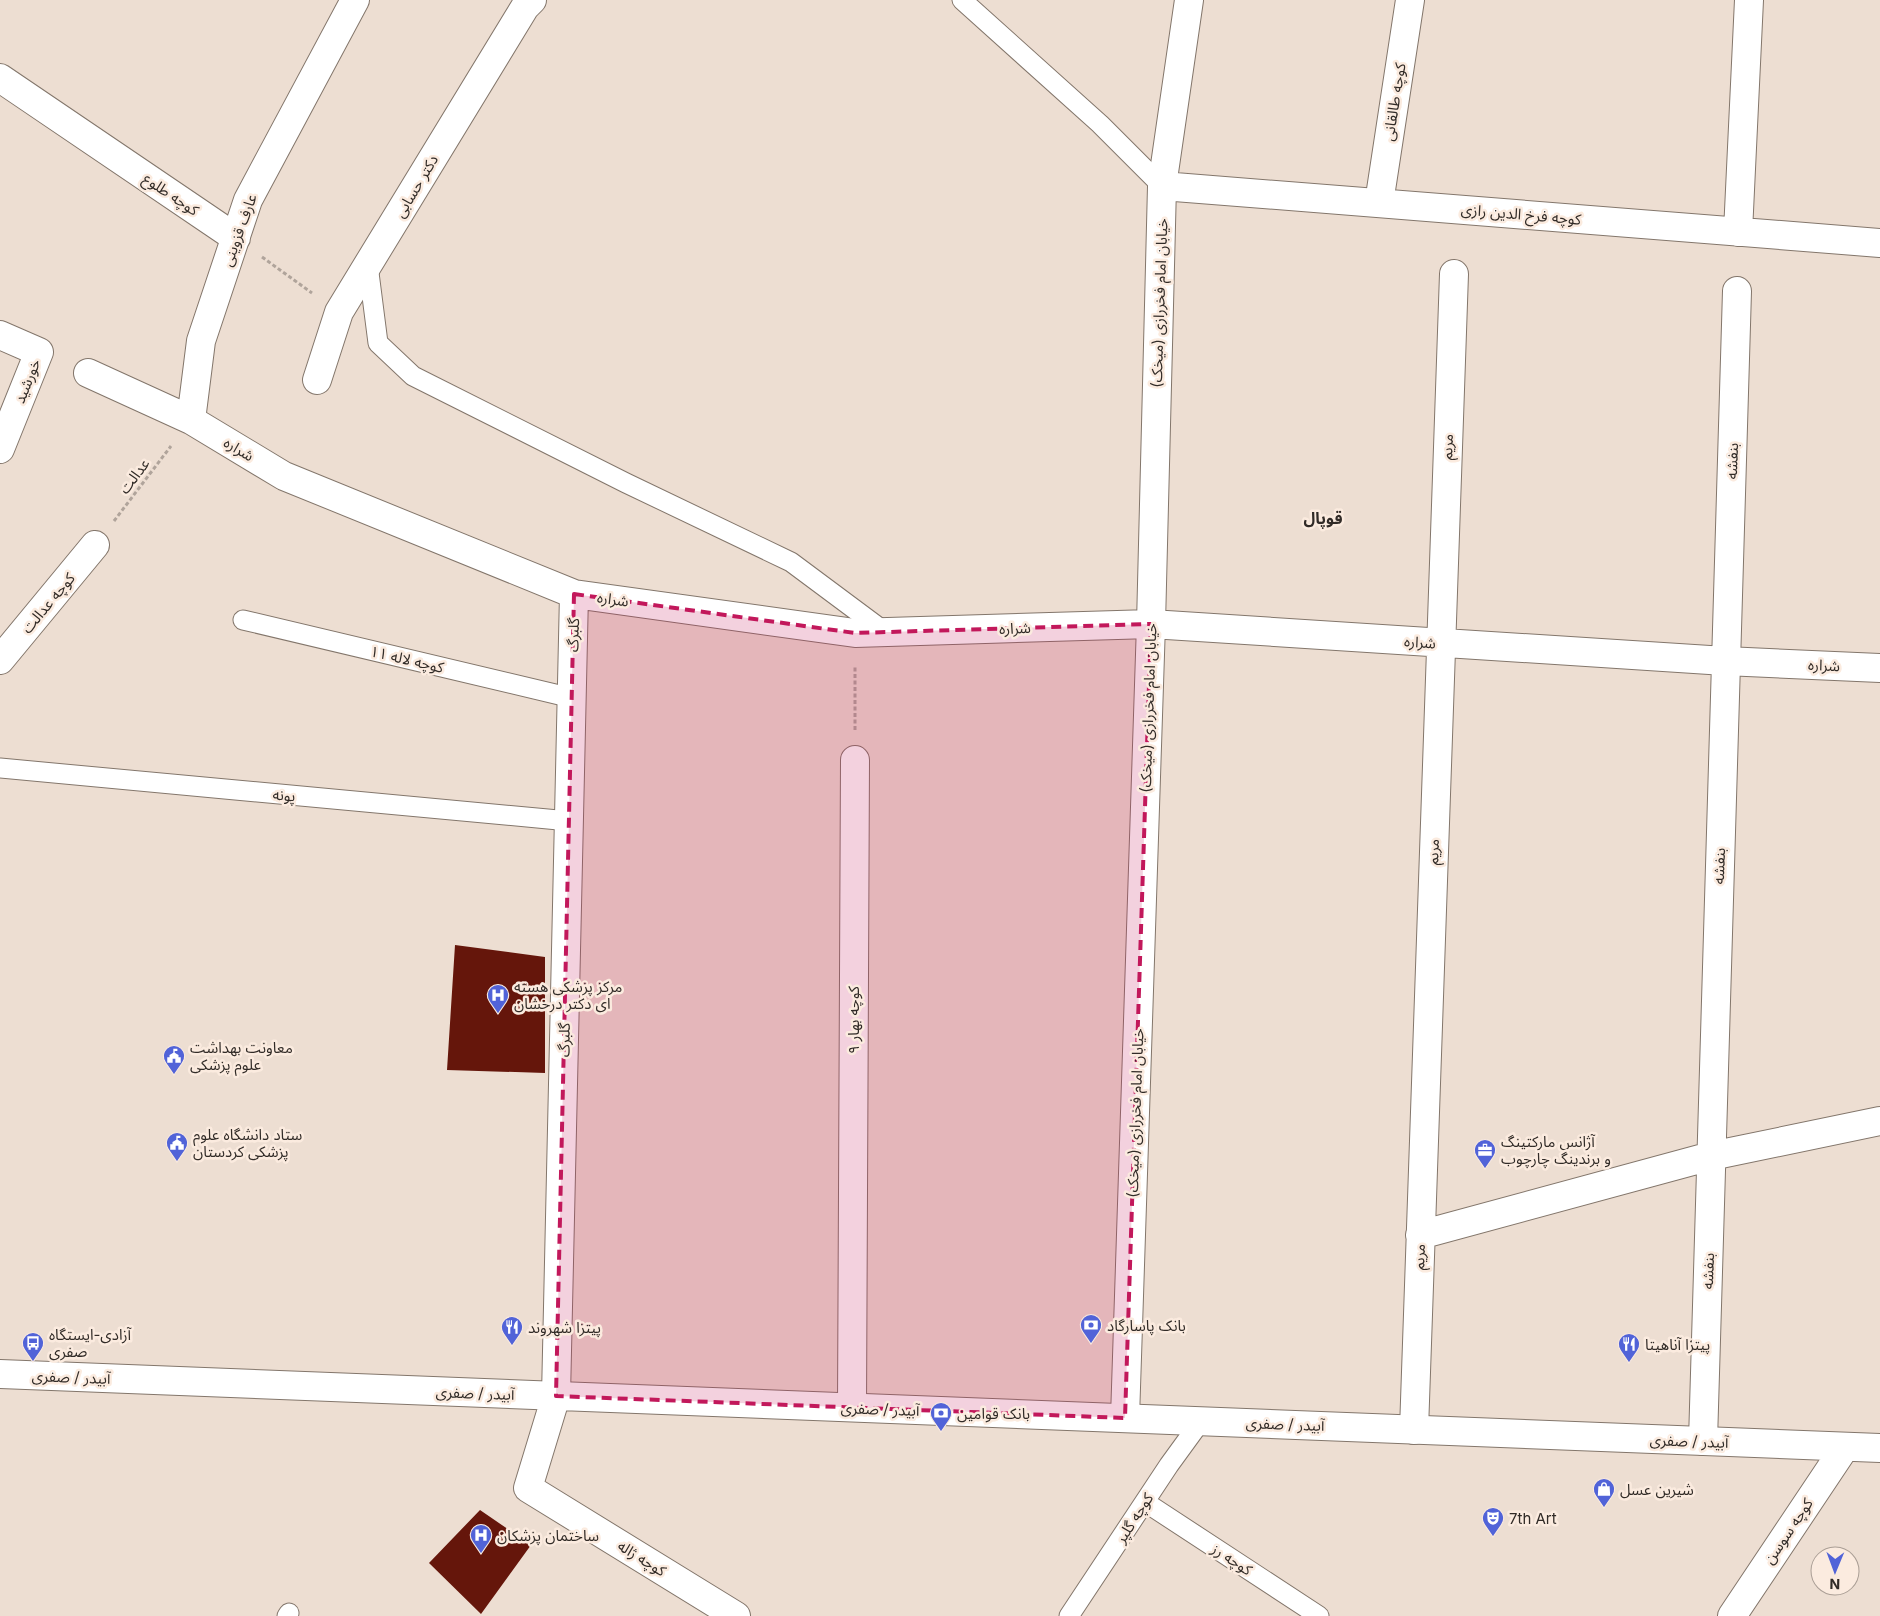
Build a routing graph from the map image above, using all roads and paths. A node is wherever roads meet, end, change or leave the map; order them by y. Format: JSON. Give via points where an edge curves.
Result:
{"nodes":[{"id":1,"x":355,"y":0,"type":"edge"},
{"id":2,"x":532,"y":0,"type":"edge"},
{"id":3,"x":962,"y":0,"type":"edge"},
{"id":4,"x":1189,"y":0,"type":"edge"},
{"id":5,"x":1410,"y":0,"type":"edge"},
{"id":6,"x":1749,"y":0,"type":"edge"},
{"id":7,"x":0,"y":78,"type":"edge"},
{"id":8,"x":1162,"y":186,"type":"junction"},
{"id":9,"x":1379,"y":203,"type":"junction"},
{"id":10,"x":1738,"y":232,"type":"junction"},
{"id":11,"x":236,"y":238,"type":"junction"},
{"id":12,"x":1880,"y":243,"type":"edge"},
{"id":13,"x":368,"y":265,"type":"junction"},
{"id":14,"x":1454,"y":274,"type":"dead end"},
{"id":15,"x":1738,"y":291,"type":"dead end"},
{"id":16,"x":339,"y":312,"type":"junction"},
{"id":17,"x":0,"y":335,"type":"edge"},
{"id":18,"x":88,"y":373,"type":"dead end"},
{"id":19,"x":317,"y":380,"type":"dead end"},
{"id":20,"x":191,"y":420,"type":"junction"},
{"id":21,"x":0,"y":448,"type":"edge"},
{"id":22,"x":95,"y":545,"type":"joint"},
{"id":23,"x":574,"y":594,"type":"junction"},
{"id":24,"x":243,"y":620,"type":"dead end"},
{"id":25,"x":1151,"y":624,"type":"junction"},
{"id":26,"x":885,"y":632,"type":"junction"},
{"id":27,"x":855,"y":633,"type":"junction"},
{"id":28,"x":1440,"y":644,"type":"junction"},
{"id":29,"x":0,"y":660,"type":"edge"},
{"id":30,"x":1725,"y":661,"type":"junction"},
{"id":31,"x":1880,"y":668,"type":"edge"},
{"id":32,"x":572,"y":698,"type":"junction"},
{"id":33,"x":855,"y":760,"type":"joint"},
{"id":34,"x":0,"y":768,"type":"edge"},
{"id":35,"x":569,"y":821,"type":"junction"},
{"id":36,"x":1880,"y":1121,"type":"edge"},
{"id":37,"x":1711,"y":1156,"type":"junction"},
{"id":38,"x":1420,"y":1235,"type":"junction"},
{"id":39,"x":0,"y":1374,"type":"edge"},
{"id":40,"x":556,"y":1396,"type":"junction"},
{"id":41,"x":852,"y":1407,"type":"junction"},
{"id":42,"x":1125,"y":1418,"type":"junction"},
{"id":43,"x":1201,"y":1421,"type":"junction"},
{"id":44,"x":1414,"y":1430,"type":"junction"},
{"id":45,"x":1703,"y":1441,"type":"junction"},
{"id":46,"x":1845,"y":1447,"type":"junction"},
{"id":47,"x":1880,"y":1448,"type":"edge"},
{"id":48,"x":1145,"y":1502,"type":"junction"},
{"id":49,"x":730,"y":1614,"type":"edge"},
{"id":50,"x":1070,"y":1616,"type":"edge"},
{"id":51,"x":1319,"y":1616,"type":"edge"},
{"id":52,"x":1732,"y":1616,"type":"edge"}],
"edges":[{"from":1,"to":11,"type":"street","name":"عارف قزوینی","via":[[248,200]]},
{"from":2,"to":13,"type":"street","name":"دکتر حسابی","via":[[524,8]]},
{"from":3,"to":8,"type":"lane","via":[[1100,124]]},
{"from":4,"to":8,"type":"street","name":"خیابان امام فخررازی (میخک)"},
{"from":5,"to":9,"type":"street","name":"کوچه طالقانی"},
{"from":6,"to":10,"type":"street"},
{"from":7,"to":11,"type":"street","name":"کوچه طلوع"},
{"from":8,"to":9,"type":"street","name":"کوچه فرخ الدین رازی"},
{"from":8,"to":25,"type":"street","name":"خیابان امام فخررازی (میخک)"},
{"from":9,"to":10,"type":"street","name":"کوچه فرخ الدین رازی"},
{"from":10,"to":12,"type":"street","name":"کوچه فرخ الدین رازی"},
{"from":11,"to":16,"type":"path"},
{"from":11,"to":20,"type":"street","name":"عارف قزوینی","via":[[201,341]]},
{"from":13,"to":16,"type":"street","name":"دکتر حسابی"},
{"from":13,"to":26,"type":"lane","via":[[378,343],[413,376],[791,562]]},
{"from":14,"to":28,"type":"street","name":"مریم"},
{"from":15,"to":30,"type":"street","name":"بنفشه"},
{"from":16,"to":19,"type":"street","name":"دکتر حسابی"},
{"from":17,"to":21,"type":"street","name":"خورشید","via":[[39,352]]},
{"from":18,"to":20,"type":"street","name":"شراره"},
{"from":20,"to":22,"type":"path","name":"عدالت"},
{"from":20,"to":23,"type":"street","name":"شراره","via":[[284,476]]},
{"from":22,"to":29,"type":"street","name":"کوچه عدالت"},
{"from":23,"to":27,"type":"street","name":"شراره"},
{"from":23,"to":32,"type":"street","name":"گلبرگ"},
{"from":24,"to":32,"type":"lane","name":"کوچه لاله ۱۱"},
{"from":25,"to":26,"type":"street","name":"شراره"},
{"from":25,"to":28,"type":"street","name":"شراره"},
{"from":25,"to":42,"type":"street","name":"خیابان امام فخررازی (میخک)"},
{"from":26,"to":27,"type":"street","name":"شراره"},
{"from":27,"to":33,"type":"path"},
{"from":28,"to":30,"type":"street","name":"شراره"},
{"from":28,"to":38,"type":"street","name":"مریم"},
{"from":30,"to":31,"type":"street","name":"شراره"},
{"from":30,"to":37,"type":"street","name":"بنفشه"},
{"from":32,"to":35,"type":"street","name":"گلبرگ"},
{"from":33,"to":41,"type":"street","name":"کوچه بهار ۹"},
{"from":34,"to":35,"type":"lane","name":"پونه"},
{"from":35,"to":40,"type":"street","name":"گلبرگ"},
{"from":36,"to":37,"type":"street"},
{"from":37,"to":38,"type":"street"},
{"from":37,"to":45,"type":"street","name":"بنفشه"},
{"from":38,"to":44,"type":"street","name":"مریم"},
{"from":39,"to":40,"type":"street","name":"آبیدر / صفری"},
{"from":40,"to":41,"type":"street","name":"آبیدر / صفری"},
{"from":40,"to":49,"type":"street","name":"کوچه ژاله","via":[[528,1488]]},
{"from":41,"to":42,"type":"street","name":"آبیدر / صفری"},
{"from":42,"to":43,"type":"street","name":"آبیدر / صفری"},
{"from":43,"to":44,"type":"street","name":"آبیدر / صفری"},
{"from":43,"to":48,"type":"lane","name":"کوچه گلپر"},
{"from":44,"to":45,"type":"street","name":"آبیدر / صفری"},
{"from":45,"to":46,"type":"street","name":"آبیدر / صفری"},
{"from":46,"to":47,"type":"street","name":"آبیدر / صفری"},
{"from":46,"to":52,"type":"street","name":"کوچه سوسن"},
{"from":48,"to":50,"type":"lane","name":"کوچه گلپر"},
{"from":48,"to":51,"type":"lane","name":"کوچه رز"}]}
